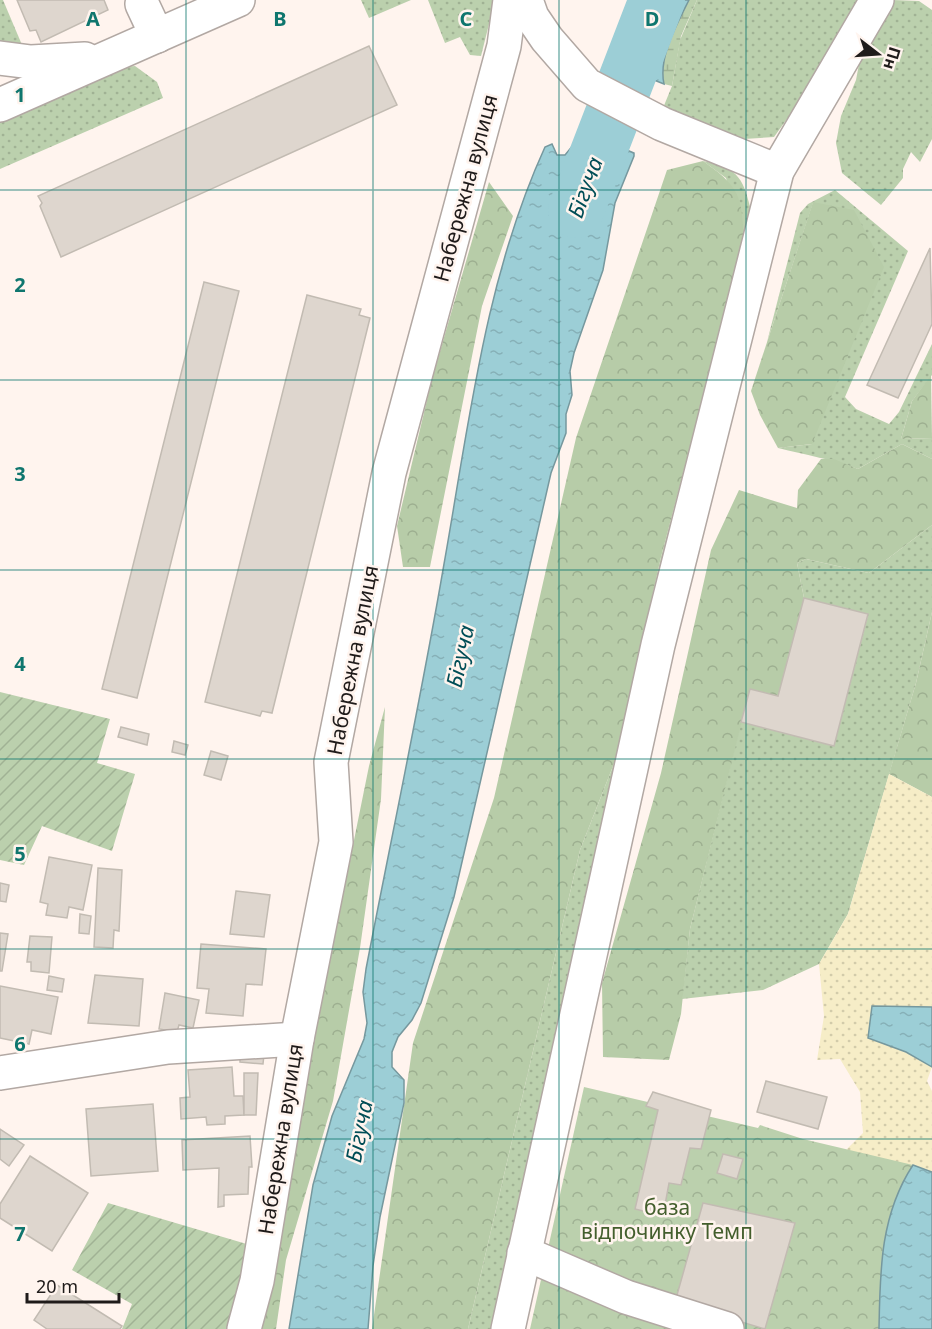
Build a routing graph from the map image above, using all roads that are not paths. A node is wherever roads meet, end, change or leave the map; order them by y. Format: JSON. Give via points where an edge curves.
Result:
{"nodes":[{"id":1,"x":238,"y":0,"type":"edge"},
{"id":2,"x":510,"y":0,"type":"edge"},
{"id":3,"x":526,"y":0,"type":"edge"},
{"id":4,"x":878,"y":0,"type":"edge"},
{"id":5,"x":142,"y":4,"type":"dead end"},
{"id":6,"x":157,"y":36,"type":"junction"},
{"id":7,"x":105,"y":57,"type":"junction"},
{"id":8,"x":0,"y":58,"type":"edge"},
{"id":9,"x":0,"y":105,"type":"edge"},
{"id":10,"x":777,"y":171,"type":"junction"},
{"id":11,"x":297,"y":1039,"type":"junction"},
{"id":12,"x":0,"y":1073,"type":"edge"},
{"id":13,"x":524,"y":1253,"type":"junction"},
{"id":14,"x":244,"y":1329,"type":"edge"},
{"id":15,"x":508,"y":1329,"type":"edge"},
{"id":16,"x":727,"y":1329,"type":"edge"}],
"edges":[{"from":1,"to":6,"type":"street"},
{"from":2,"to":11,"type":"street","name":"Набережна вулиця","via":[[504,46],[387,484],[331,762],[336,842]]},
{"from":3,"to":10,"type":"street","via":[[547,39],[587,85],[662,124]]},
{"from":4,"to":10,"type":"street"},
{"from":5,"to":6,"type":"street"},
{"from":6,"to":7,"type":"street"},
{"from":7,"to":8,"type":"street","via":[[31,62]]},
{"from":7,"to":9,"type":"street"},
{"from":10,"to":13,"type":"street","via":[[658,645]]},
{"from":11,"to":12,"type":"street","via":[[168,1047]]},
{"from":11,"to":14,"type":"street","name":"Набережна вулиця","via":[[257,1281]]},
{"from":13,"to":15,"type":"street"},
{"from":13,"to":16,"type":"street","via":[[626,1297]]}]}
